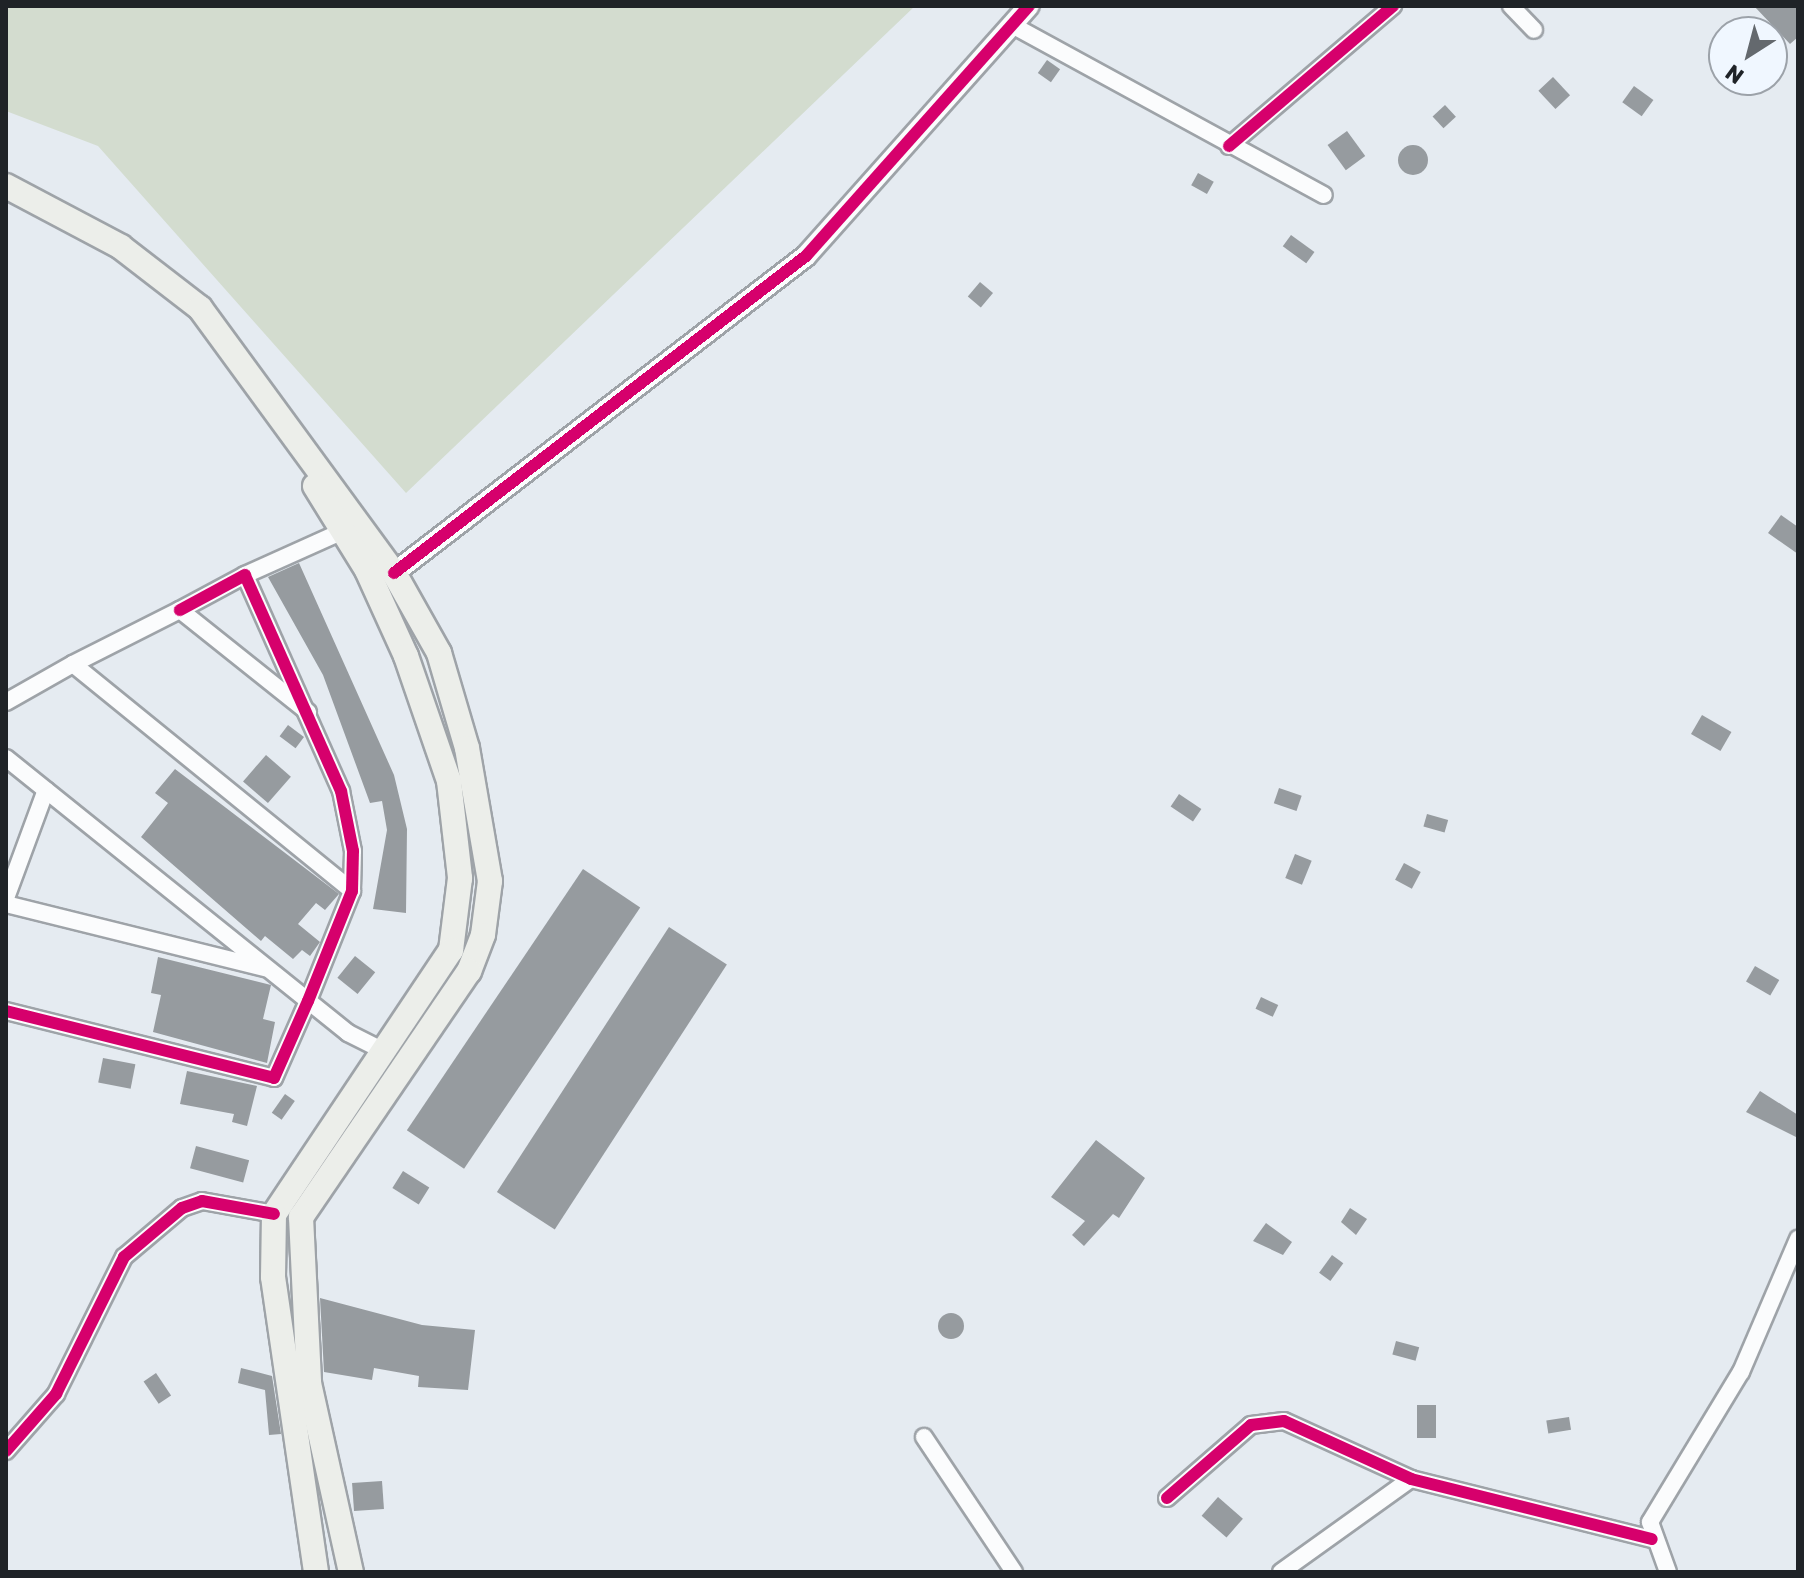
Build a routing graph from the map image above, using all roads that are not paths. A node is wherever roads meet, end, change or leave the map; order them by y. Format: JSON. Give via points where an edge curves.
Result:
{"nodes":[{"id":1,"x":1029,"y":6,"type":"edge"},
{"id":2,"x":1393,"y":6,"type":"edge"},
{"id":3,"x":1511,"y":6,"type":"edge"},
{"id":4,"x":1012,"y":25,"type":"junction"},
{"id":5,"x":1534,"y":30,"type":"dead end"},
{"id":6,"x":1229,"y":146,"type":"junction"},
{"id":7,"x":6,"y":186,"type":"edge"},
{"id":8,"x":1324,"y":195,"type":"dead end"},
{"id":9,"x":299,"y":443,"type":"junction"},
{"id":10,"x":343,"y":531,"type":"junction"},
{"id":11,"x":394,"y":573,"type":"junction"},
{"id":12,"x":245,"y":575,"type":"junction"},
{"id":13,"x":180,"y":610,"type":"junction"},
{"id":14,"x":73,"y":664,"type":"junction"},
{"id":15,"x":6,"y":702,"type":"edge"},
{"id":16,"x":309,"y":713,"type":"junction"},
{"id":17,"x":6,"y":758,"type":"edge"},
{"id":18,"x":46,"y":790,"type":"junction"},
{"id":19,"x":352,"y":891,"type":"junction"},
{"id":20,"x":6,"y":901,"type":"edge"},
{"id":21,"x":269,"y":970,"type":"junction"},
{"id":22,"x":308,"y":1001,"type":"junction"},
{"id":23,"x":6,"y":1011,"type":"edge"},
{"id":24,"x":386,"y":1052,"type":"junction"},
{"id":25,"x":274,"y":1214,"type":"junction"},
{"id":26,"x":1798,"y":1239,"type":"edge"},
{"id":27,"x":924,"y":1437,"type":"dead end"},
{"id":28,"x":6,"y":1451,"type":"edge"},
{"id":29,"x":1411,"y":1479,"type":"junction"},
{"id":30,"x":1167,"y":1498,"type":"dead end"},
{"id":31,"x":1652,"y":1539,"type":"junction"},
{"id":32,"x":316,"y":1572,"type":"edge"},
{"id":33,"x":351,"y":1572,"type":"edge"},
{"id":34,"x":1014,"y":1572,"type":"edge"},
{"id":35,"x":1281,"y":1572,"type":"edge"},
{"id":36,"x":1668,"y":1572,"type":"edge"}],
"edges":[{"from":1,"to":4,"type":"street"},
{"from":2,"to":6,"type":"street"},
{"from":3,"to":5,"type":"street"},
{"from":4,"to":6,"type":"street"},
{"from":4,"to":11,"type":"street","via":[[806,256]]},
{"from":6,"to":8,"type":"street"},
{"from":7,"to":9,"type":"main road","via":[[121,247],[200,308]]},
{"from":9,"to":10,"type":"main road"},
{"from":9,"to":11,"type":"main road"},
{"from":10,"to":12,"type":"street"},
{"from":10,"to":24,"type":"main road","via":[[406,656],[449,781],[460,878],[451,950]]},
{"from":11,"to":33,"type":"main road","via":[[439,653],[482,808],[490,881],[469,971],[301,1217],[309,1383]]},
{"from":12,"to":13,"type":"street"},
{"from":12,"to":16,"type":"street"},
{"from":13,"to":14,"type":"street"},
{"from":13,"to":16,"type":"street"},
{"from":14,"to":15,"type":"street"},
{"from":14,"to":19,"type":"street"},
{"from":16,"to":19,"type":"street","via":[[341,791],[353,851]]},
{"from":17,"to":18,"type":"street"},
{"from":18,"to":20,"type":"street"},
{"from":18,"to":21,"type":"street"},
{"from":19,"to":22,"type":"street"},
{"from":20,"to":21,"type":"street"},
{"from":21,"to":22,"type":"street"},
{"from":22,"to":23,"type":"street","via":[[274,1078]]},
{"from":22,"to":24,"type":"street"},
{"from":24,"to":25,"type":"main road"},
{"from":25,"to":28,"type":"street","via":[[202,1201],[182,1208],[124,1257],[56,1394]]},
{"from":25,"to":32,"type":"main road","via":[[273,1277]]},
{"from":26,"to":31,"type":"street","via":[[1741,1372],[1650,1522]]},
{"from":27,"to":34,"type":"street"},
{"from":29,"to":30,"type":"street","via":[[1267,1419]]},
{"from":29,"to":31,"type":"street"},
{"from":29,"to":35,"type":"street"},
{"from":31,"to":36,"type":"street"}]}
